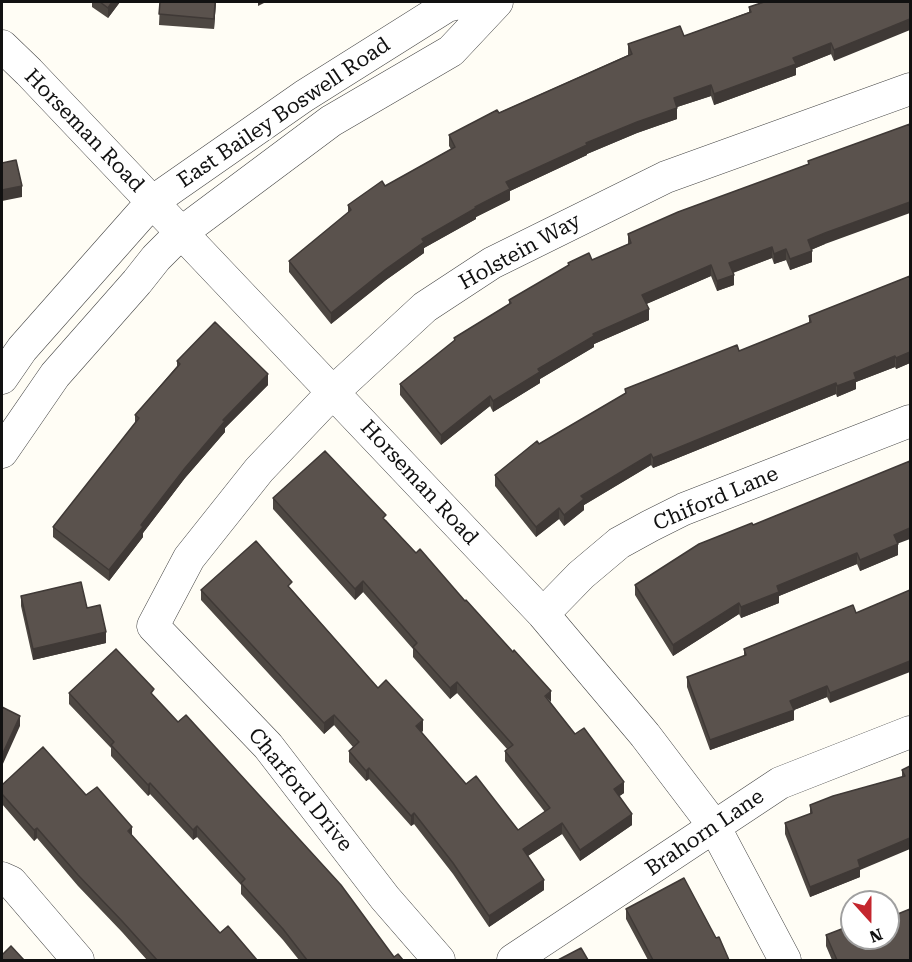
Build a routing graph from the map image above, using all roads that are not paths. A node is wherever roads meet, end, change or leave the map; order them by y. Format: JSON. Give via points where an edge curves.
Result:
{"nodes":[{"id":1,"x":463,"y":2,"type":"edge"},
{"id":2,"x":496,"y":2,"type":"edge"},
{"id":3,"x":2,"y":46,"type":"edge"},
{"id":4,"x":910,"y":89,"type":"edge"},
{"id":5,"x":152,"y":202,"type":"junction"},
{"id":6,"x":181,"y":233,"type":"junction"},
{"id":7,"x":2,"y":378,"type":"edge"},
{"id":8,"x":333,"y":392,"type":"junction"},
{"id":9,"x":910,"y":421,"type":"edge"},
{"id":10,"x":2,"y":452,"type":"edge"},
{"id":11,"x":543,"y":614,"type":"junction"},
{"id":12,"x":153,"y":626,"type":"joint"},
{"id":13,"x":910,"y":732,"type":"edge"},
{"id":14,"x":714,"y":826,"type":"junction"},
{"id":15,"x":2,"y":878,"type":"edge"},
{"id":16,"x":78,"y":960,"type":"edge"},
{"id":17,"x":439,"y":960,"type":"edge"},
{"id":18,"x":513,"y":960,"type":"edge"},
{"id":19,"x":785,"y":960,"type":"edge"}],
"edges":[{"from":1,"to":5,"type":"street","name":"East Bailey Boswell Road","via":[[447,6],[304,96]]},
{"from":2,"to":6,"type":"street","name":"East Bailey Boswell Road","via":[[451,51],[332,121]]},
{"from":3,"to":5,"type":"street","name":"Horseman Road"},
{"from":4,"to":8,"type":"street","name":"Holstein Way","via":[[666,177],[492,263],[425,307]]},
{"from":5,"to":6,"type":"street","name":"Horseman Road"},
{"from":5,"to":7,"type":"street","name":"East Bailey Boswell Road","via":[[22,349]]},
{"from":6,"to":8,"type":"street","name":"Horseman Road"},
{"from":6,"to":10,"type":"street","name":"East Bailey Boswell Road","via":[[55,375]]},
{"from":8,"to":11,"type":"street","name":"Horseman Road"},
{"from":8,"to":12,"type":"street","name":"Holstein Way","via":[[259,470],[189,558]]},
{"from":9,"to":11,"type":"street","name":"Chiford Lane","via":[[684,509],[650,526],[619,543]]},
{"from":11,"to":14,"type":"street","name":"Horseman Road","via":[[645,735]]},
{"from":12,"to":17,"type":"street","name":"Charford Drive","via":[[268,746],[385,898]]},
{"from":13,"to":14,"type":"street","name":"Brahorn Lane","via":[[780,783]]},
{"from":14,"to":18,"type":"street","name":"Brahorn Lane"},
{"from":14,"to":19,"type":"street","name":"Horseman Road"},
{"from":15,"to":16,"type":"street","via":[[11,882]]}]}
